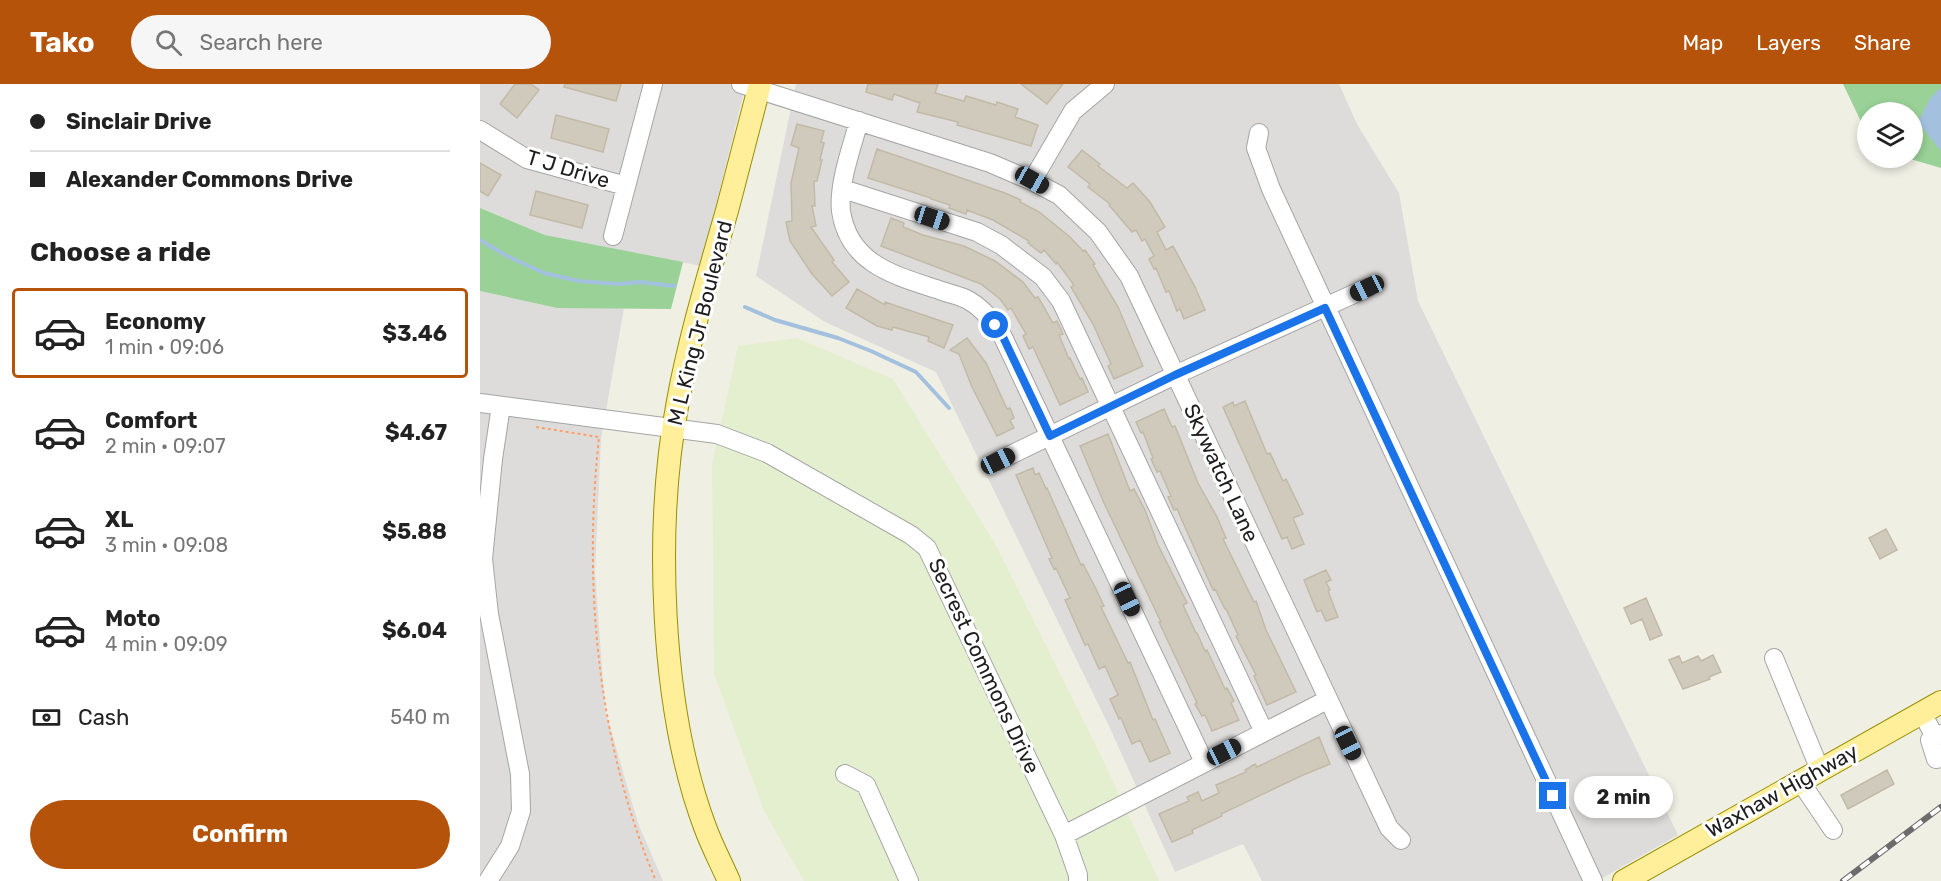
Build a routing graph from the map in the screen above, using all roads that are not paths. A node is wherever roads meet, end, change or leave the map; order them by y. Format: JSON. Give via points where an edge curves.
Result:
{"nodes":[{"id":1,"x":653,"y":84,"type":"edge"},
{"id":2,"x":1105,"y":84,"type":"edge"},
{"id":3,"x":753,"y":86,"type":"edge"},
{"id":4,"x":859,"y":121,"type":"junction"},
{"id":5,"x":480,"y":130,"type":"edge"},
{"id":6,"x":1259,"y":133,"type":"dead end"},
{"id":7,"x":1032,"y":180,"type":"junction"},
{"id":8,"x":626,"y":186,"type":"junction"},
{"id":9,"x":843,"y":189,"type":"junction"},
{"id":10,"x":613,"y":236,"type":"dead end"},
{"id":11,"x":1367,"y":288,"type":"dead end"},
{"id":12,"x":1325,"y":308,"type":"junction"},
{"id":13,"x":1175,"y":375,"type":"junction"},
{"id":14,"x":480,"y":403,"type":"edge"},
{"id":15,"x":501,"y":406,"type":"junction"},
{"id":16,"x":1112,"y":406,"type":"junction"},
{"id":17,"x":673,"y":430,"type":"junction"},
{"id":18,"x":1050,"y":436,"type":"junction"},
{"id":19,"x":998,"y":461,"type":"dead end"},
{"id":20,"x":1774,"y":658,"type":"dead end"},
{"id":21,"x":1327,"y":700,"type":"junction"},
{"id":22,"x":1931,"y":708,"type":"edge"},
{"id":23,"x":1264,"y":732,"type":"junction"},
{"id":24,"x":1938,"y":735,"type":"edge"},
{"id":25,"x":1941,"y":758,"type":"edge"},
{"id":26,"x":1203,"y":762,"type":"junction"},
{"id":27,"x":1820,"y":770,"type":"junction"},
{"id":28,"x":845,"y":774,"type":"dead end"},
{"id":29,"x":1800,"y":781,"type":"junction"},
{"id":30,"x":1833,"y":830,"type":"dead end"},
{"id":31,"x":1064,"y":835,"type":"junction"},
{"id":32,"x":1401,"y":840,"type":"dead end"},
{"id":33,"x":488,"y":881,"type":"edge"},
{"id":34,"x":729,"y":881,"type":"edge"},
{"id":35,"x":909,"y":881,"type":"edge"},
{"id":36,"x":1078,"y":881,"type":"edge"},
{"id":37,"x":1593,"y":881,"type":"edge"},
{"id":38,"x":1624,"y":881,"type":"edge"}],
"edges":[{"from":1,"to":8,"type":"street","name":"T J Drive"},
{"from":2,"to":7,"type":"street","via":[[1073,111]]},
{"from":3,"to":4,"type":"street","name":"Skywatch Lane"},
{"from":3,"to":17,"type":"main road","name":"M L King Jr Boulevard","via":[[690,343]]},
{"from":4,"to":7,"type":"street","name":"Skywatch Lane"},
{"from":4,"to":9,"type":"street"},
{"from":5,"to":8,"type":"street","name":"T J Drive","via":[[527,159]]},
{"from":6,"to":12,"type":"street","via":[[1256,148],[1271,189]]},
{"from":7,"to":13,"type":"street","name":"Skywatch Lane","via":[[1059,195],[1098,232],[1129,276]]},
{"from":8,"to":10,"type":"street","name":"T J Drive"},
{"from":9,"to":16,"type":"street","via":[[976,232],[1024,261],[1062,301]]},
{"from":9,"to":18,"type":"street","via":[[841,211],[851,242],[863,256],[884,271],[967,300],[987,314],[1003,337]]},
{"from":11,"to":12,"type":"street"},
{"from":12,"to":13,"type":"street"},
{"from":12,"to":37,"type":"street"},
{"from":13,"to":16,"type":"street"},
{"from":13,"to":21,"type":"street","name":"Skywatch Lane"},
{"from":14,"to":15,"type":"street","name":"Secrest Commons Drive"},
{"from":15,"to":17,"type":"street","name":"Secrest Commons Drive"},
{"from":15,"to":33,"type":"street","via":[[483,559],[491,625],[520,774],[521,811],[510,846]]},
{"from":16,"to":18,"type":"street"},
{"from":16,"to":23,"type":"street"},
{"from":17,"to":31,"type":"street","name":"Secrest Commons Drive","via":[[717,434],[767,453],[911,535],[927,548]]},
{"from":17,"to":34,"type":"main road","name":"M L King Jr Boulevard","via":[[665,580],[676,710],[687,768],[705,828]]},
{"from":18,"to":19,"type":"street"},
{"from":18,"to":26,"type":"street"},
{"from":20,"to":27,"type":"street"},
{"from":21,"to":23,"type":"street"},
{"from":21,"to":32,"type":"street","name":"Skywatch Lane","via":[[1389,828]]},
{"from":22,"to":24,"type":"street"},
{"from":22,"to":27,"type":"main road","name":"Waxhaw Highway"},
{"from":23,"to":26,"type":"street"},
{"from":24,"to":25,"type":"street","via":[[1930,740],[1936,759]]},
{"from":26,"to":31,"type":"street"},
{"from":27,"to":29,"type":"main road","name":"Waxhaw Highway"},
{"from":28,"to":35,"type":"street","via":[[866,785]]},
{"from":29,"to":30,"type":"street"},
{"from":29,"to":38,"type":"main road","name":"Waxhaw Highway"},
{"from":31,"to":36,"type":"street","name":"Secrest Commons Drive"}]}
